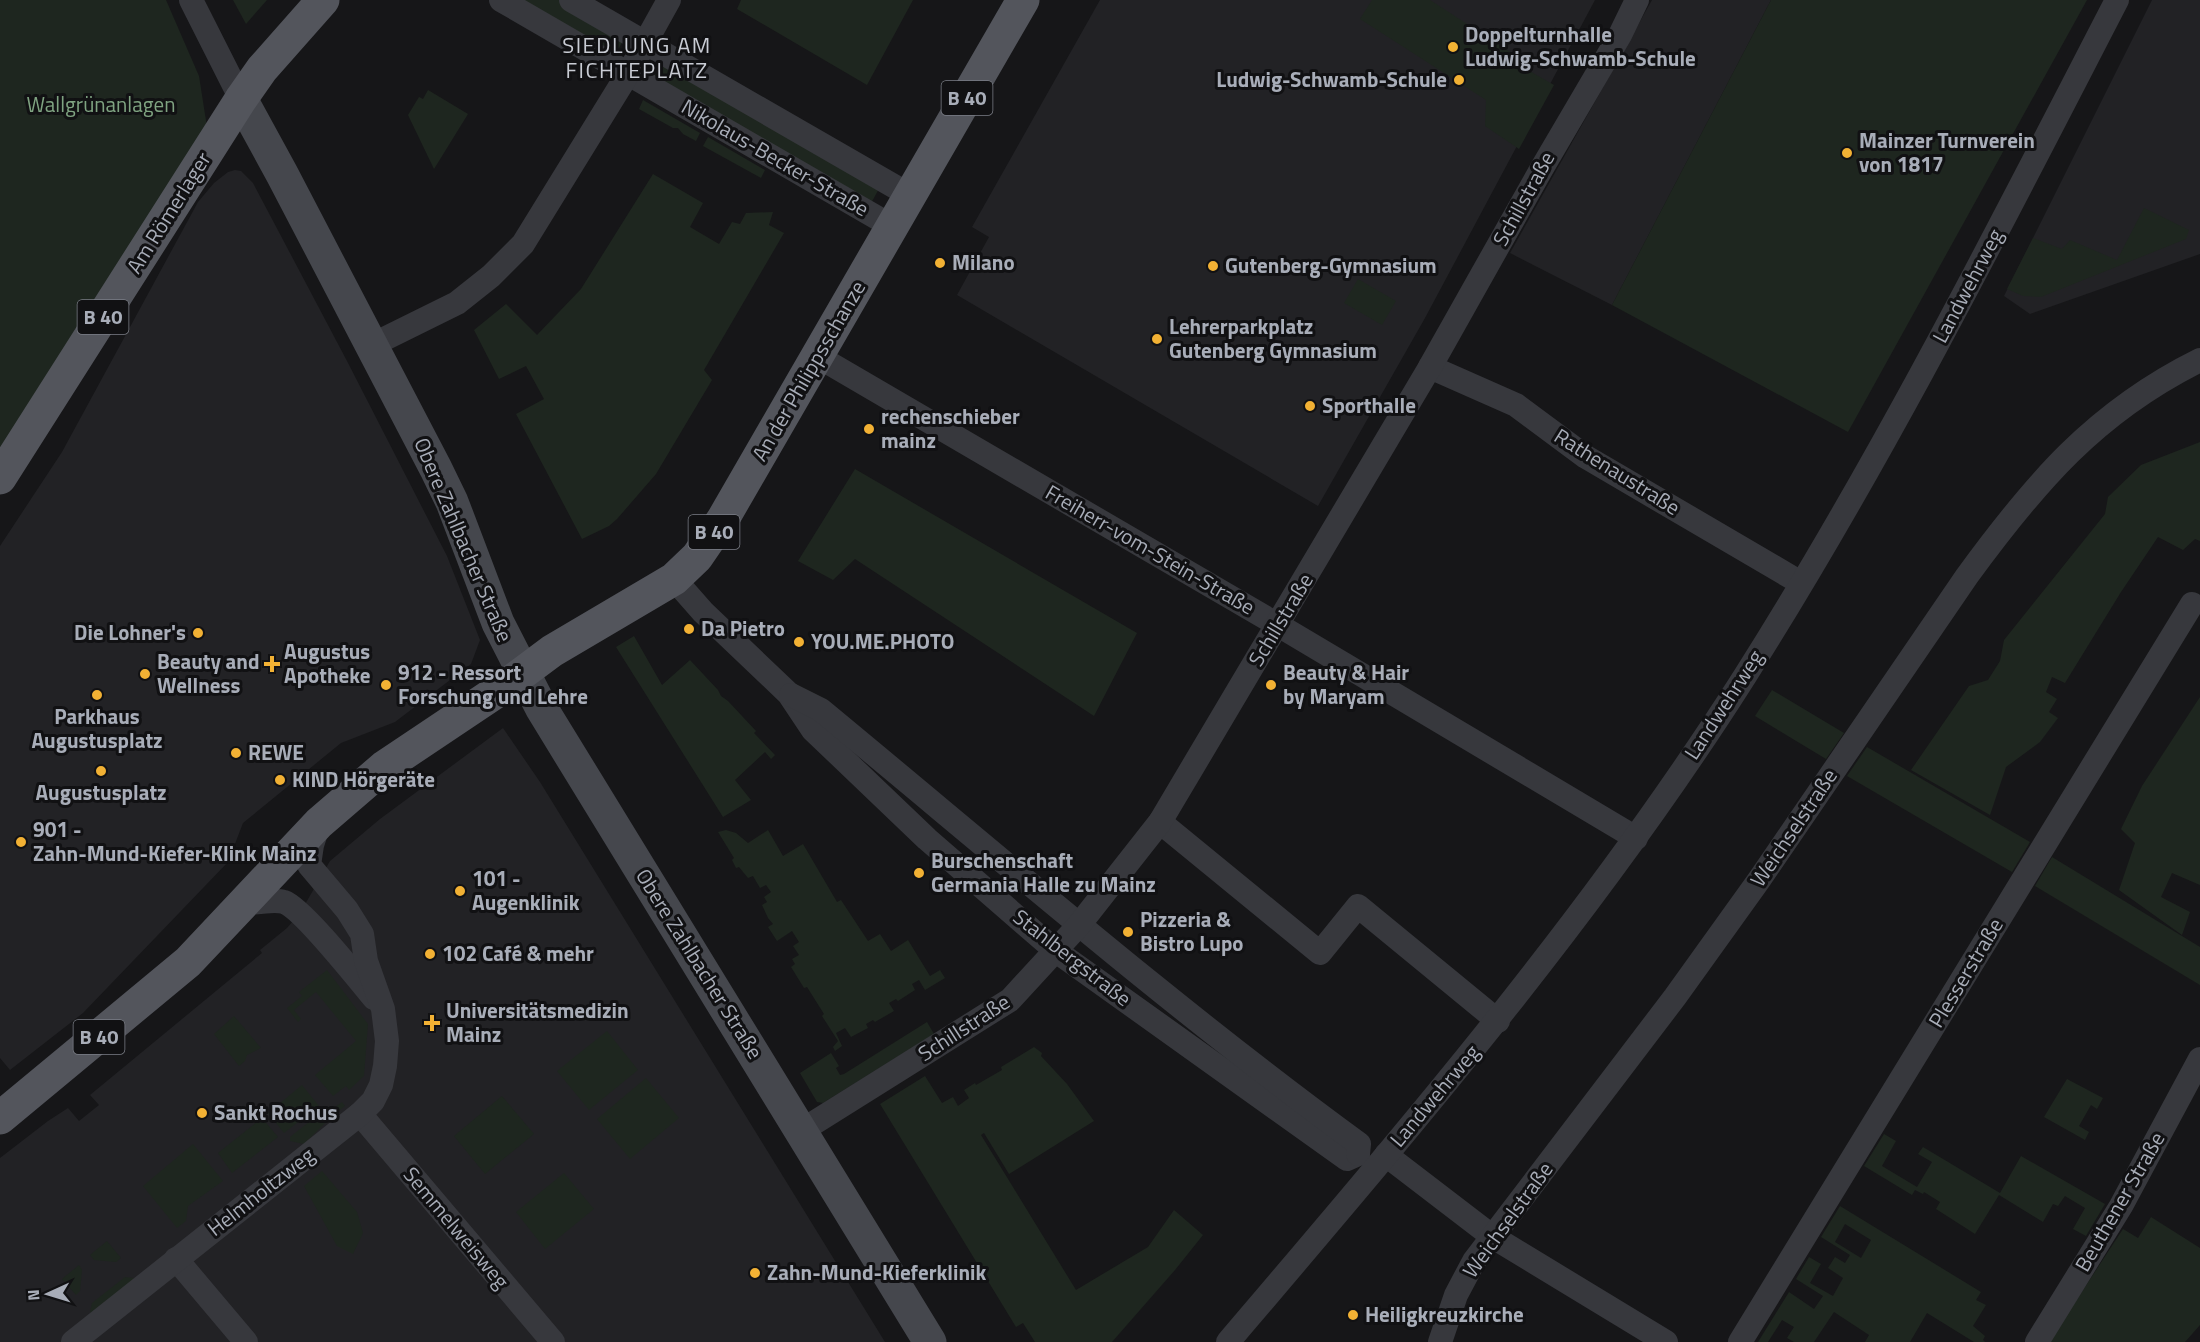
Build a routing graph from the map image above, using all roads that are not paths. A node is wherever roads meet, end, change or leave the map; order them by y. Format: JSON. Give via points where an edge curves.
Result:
{"nodes":[{"id":1,"x":192,"y":0,"type":"edge"},
{"id":2,"x":323,"y":0,"type":"edge"},
{"id":3,"x":501,"y":0,"type":"edge"},
{"id":4,"x":571,"y":0,"type":"edge"},
{"id":5,"x":669,"y":0,"type":"edge"},
{"id":6,"x":1023,"y":0,"type":"edge"},
{"id":7,"x":1637,"y":0,"type":"edge"},
{"id":8,"x":2117,"y":0,"type":"edge"},
{"id":9,"x":646,"y":42,"type":"junction"},
{"id":10,"x":629,"y":72,"type":"junction"},
{"id":11,"x":241,"y":99,"type":"junction"},
{"id":12,"x":911,"y":196,"type":"junction"},
{"id":13,"x":893,"y":227,"type":"junction"},
{"id":14,"x":372,"y":345,"type":"junction"},
{"id":15,"x":817,"y":356,"type":"junction"},
{"id":16,"x":2200,"y":360,"type":"edge"},
{"id":17,"x":1430,"y":367,"type":"junction"},
{"id":18,"x":0,"y":478,"type":"edge"},
{"id":19,"x":674,"y":579,"type":"junction"},
{"id":20,"x":1801,"y":584,"type":"junction"},
{"id":21,"x":2192,"y":604,"type":"dead end"},
{"id":22,"x":1278,"y":625,"type":"junction"},
{"id":23,"x":522,"y":673,"type":"junction"},
{"id":24,"x":789,"y":694,"type":"junction"},
{"id":25,"x":1160,"y":822,"type":"junction"},
{"id":26,"x":319,"y":823,"type":"junction"},
{"id":27,"x":1635,"y":838,"type":"junction"},
{"id":28,"x":242,"y":904,"type":"junction"},
{"id":29,"x":1079,"y":925,"type":"junction"},
{"id":30,"x":1056,"y":951,"type":"junction"},
{"id":31,"x":383,"y":1009,"type":"junction"},
{"id":32,"x":1498,"y":1021,"type":"junction"},
{"id":33,"x":2200,"y":1059,"type":"edge"},
{"id":34,"x":3,"y":1110,"type":"edge"},
{"id":35,"x":360,"y":1114,"type":"junction"},
{"id":36,"x":801,"y":1131,"type":"junction"},
{"id":37,"x":1373,"y":1159,"type":"junction"},
{"id":38,"x":1493,"y":1237,"type":"junction"},
{"id":39,"x":176,"y":1259,"type":"junction"},
{"id":40,"x":73,"y":1342,"type":"edge"},
{"id":41,"x":246,"y":1342,"type":"edge"},
{"id":42,"x":553,"y":1342,"type":"edge"},
{"id":43,"x":930,"y":1342,"type":"edge"},
{"id":44,"x":1228,"y":1342,"type":"edge"},
{"id":45,"x":1440,"y":1342,"type":"edge"},
{"id":46,"x":1666,"y":1342,"type":"edge"},
{"id":47,"x":1740,"y":1342,"type":"edge"},
{"id":48,"x":2037,"y":1342,"type":"edge"}],
"edges":[{"from":1,"to":11,"type":"street","name":"Obere Zahlbacher Straße"},
{"from":2,"to":11,"type":"main road","number":"B 40"},
{"from":3,"to":10,"type":"street","name":"Nikolaus-Becker-Straße"},
{"from":4,"to":9,"type":"street","name":"Nikolaus-Becker-Straße"},
{"from":5,"to":9,"type":"street"},
{"from":6,"to":12,"type":"main road","name":"An der Philippsschanze","number":"B 40"},
{"from":7,"to":17,"type":"street","name":"Schillstraße"},
{"from":8,"to":20,"type":"street","name":"Landwehrweg","via":[[1976,273]]},
{"from":9,"to":10,"type":"street"},
{"from":9,"to":12,"type":"street","name":"Nikolaus-Becker-Straße"},
{"from":10,"to":13,"type":"street","name":"Nikolaus-Becker-Straße"},
{"from":10,"to":14,"type":"street","via":[[523,244],[457,303]]},
{"from":11,"to":14,"type":"street","name":"Obere Zahlbacher Straße"},
{"from":11,"to":18,"type":"main road","name":"Am Römerlager","number":"B 40"},
{"from":12,"to":13,"type":"main road","name":"An der Philippsschanze","number":"B 40"},
{"from":13,"to":15,"type":"main road","name":"An der Philippsschanze","number":"B 40"},
{"from":14,"to":23,"type":"street","name":"Obere Zahlbacher Straße","via":[[452,502],[498,623]]},
{"from":15,"to":19,"type":"main road","name":"An der Philippsschanze","number":"B 40","via":[[718,527],[697,557]]},
{"from":15,"to":22,"type":"street","name":"Freiherr-vom-Stein-Straße"},
{"from":16,"to":38,"type":"street","name":"Weichselstraße","via":[[2165,377],[2124,405],[2036,486],[1996,536],[1710,949]]},
{"from":17,"to":20,"type":"street","name":"Rathenaustraße","via":[[1516,405],[1586,457]]},
{"from":17,"to":22,"type":"street","name":"Schillstraße"},
{"from":19,"to":23,"type":"main road","name":"An der Philippsschanze","number":"B 40"},
{"from":19,"to":24,"type":"street","name":"Stahlbergstraße"},
{"from":20,"to":27,"type":"street","name":"Landwehrweg","via":[[1742,681]]},
{"from":21,"to":47,"type":"street","name":"Plesserstraße"},
{"from":22,"to":25,"type":"street","name":"Schillstraße"},
{"from":22,"to":27,"type":"street","name":"Freiherr-vom-Stein-Straße"},
{"from":23,"to":26,"type":"main road","number":"B 40","via":[[384,767]]},
{"from":23,"to":36,"type":"street","name":"Obere Zahlbacher Straße"},
{"from":24,"to":29,"type":"street","name":"Stahlbergstraße","via":[[821,710]]},
{"from":24,"to":30,"type":"street","name":"Stahlbergstraße","via":[[813,730],[927,839]]},
{"from":25,"to":29,"type":"street","name":"Schillstraße"},
{"from":25,"to":32,"type":"street","via":[[1320,953],[1358,906]]},
{"from":26,"to":28,"type":"main road","number":"B 40"},
{"from":26,"to":31,"type":"street","name":"Helmholtzweg","via":[[309,865],[362,934],[366,961]]},
{"from":27,"to":32,"type":"street","name":"Landwehrweg"},
{"from":28,"to":31,"type":"street","via":[[283,902],[291,906]]},
{"from":28,"to":34,"type":"main road","number":"B 40","via":[[188,962]]},
{"from":29,"to":30,"type":"street","name":"Schillstraße"},
{"from":29,"to":37,"type":"street","name":"Stahlbergstraße","via":[[1265,1075],[1359,1144]]},
{"from":30,"to":36,"type":"street","name":"Schillstraße","via":[[1010,1000]]},
{"from":30,"to":37,"type":"street","name":"Stahlbergstraße","via":[[1347,1158]]},
{"from":31,"to":35,"type":"street","name":"Helmholtzweg","via":[[387,1041],[381,1085]]},
{"from":32,"to":37,"type":"street","name":"Landwehrweg"},
{"from":33,"to":48,"type":"street","name":"Beuthener Straße","via":[[2121,1206]]},
{"from":35,"to":39,"type":"street","name":"Helmholtzweg"},
{"from":35,"to":42,"type":"street","name":"Semmelweisweg"},
{"from":36,"to":43,"type":"street","name":"Obere Zahlbacher Straße"},
{"from":37,"to":38,"type":"street"},
{"from":37,"to":44,"type":"street","name":"Landwehrweg"},
{"from":38,"to":45,"type":"street","name":"Weichselstraße","via":[[1464,1278]]},
{"from":38,"to":46,"type":"street"},
{"from":39,"to":40,"type":"street","name":"Helmholtzweg"},
{"from":39,"to":41,"type":"street"}]}
